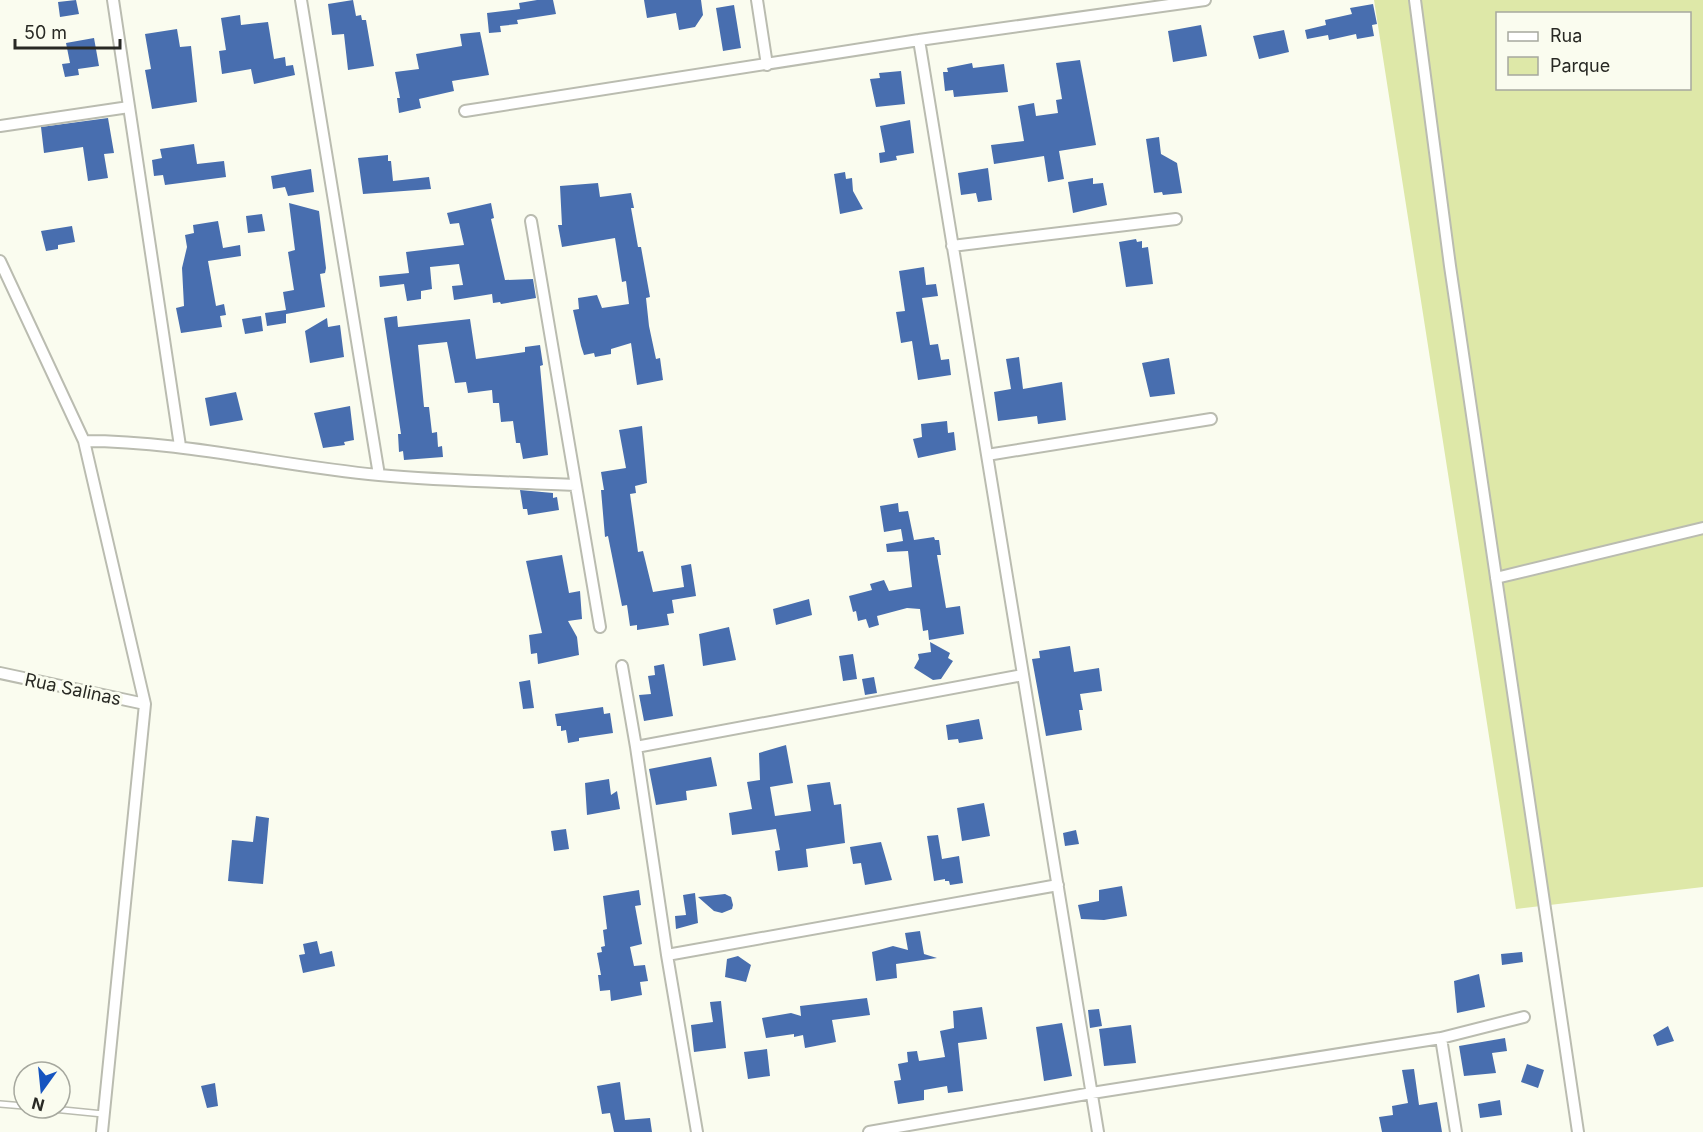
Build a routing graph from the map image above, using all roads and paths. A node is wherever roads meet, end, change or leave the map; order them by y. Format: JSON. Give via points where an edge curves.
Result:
{"nodes":[{"id":1,"x":113,"y":0,"type":"edge"},
{"id":2,"x":301,"y":0,"type":"edge"},
{"id":3,"x":756,"y":0,"type":"edge"},
{"id":4,"x":1205,"y":0,"type":"edge"},
{"id":5,"x":1415,"y":0,"type":"edge"},
{"id":6,"x":1160,"y":2,"type":"edge"},
{"id":7,"x":919,"y":40,"type":"junction"},
{"id":8,"x":767,"y":64,"type":"junction"},
{"id":9,"x":129,"y":106,"type":"junction"},
{"id":10,"x":465,"y":111,"type":"dead end"},
{"id":11,"x":0,"y":126,"type":"edge"},
{"id":12,"x":1176,"y":219,"type":"dead end"},
{"id":13,"x":531,"y":221,"type":"dead end"},
{"id":14,"x":952,"y":246,"type":"junction"},
{"id":15,"x":0,"y":261,"type":"edge"},
{"id":16,"x":1211,"y":420,"type":"dead end"},
{"id":17,"x":84,"y":441,"type":"junction"},
{"id":18,"x":180,"y":446,"type":"junction"},
{"id":19,"x":987,"y":455,"type":"junction"},
{"id":20,"x":379,"y":475,"type":"junction"},
{"id":21,"x":575,"y":485,"type":"junction"},
{"id":22,"x":1703,"y":528,"type":"edge"},
{"id":23,"x":1496,"y":578,"type":"junction"},
{"id":24,"x":600,"y":627,"type":"dead end"},
{"id":25,"x":622,"y":666,"type":"dead end"},
{"id":26,"x":0,"y":673,"type":"edge"},
{"id":27,"x":1023,"y":675,"type":"junction"},
{"id":28,"x":145,"y":704,"type":"junction"},
{"id":29,"x":636,"y":747,"type":"junction"},
{"id":30,"x":1058,"y":885,"type":"junction"},
{"id":31,"x":667,"y":955,"type":"junction"},
{"id":32,"x":1524,"y":1017,"type":"dead end"},
{"id":33,"x":1441,"y":1038,"type":"junction"},
{"id":34,"x":1092,"y":1093,"type":"junction"},
{"id":35,"x":72,"y":1111,"type":"edge"},
{"id":36,"x":104,"y":1114,"type":"junction"},
{"id":37,"x":102,"y":1132,"type":"edge"},
{"id":38,"x":697,"y":1132,"type":"edge"},
{"id":39,"x":869,"y":1132,"type":"edge"},
{"id":40,"x":1098,"y":1132,"type":"edge"},
{"id":41,"x":1456,"y":1132,"type":"edge"},
{"id":42,"x":1578,"y":1132,"type":"edge"}],
"edges":[{"from":1,"to":9,"type":"street"},
{"from":2,"to":20,"type":"street"},
{"from":3,"to":8,"type":"street"},
{"from":4,"to":6,"type":"street"},
{"from":5,"to":23,"type":"street"},
{"from":6,"to":7,"type":"street"},
{"from":7,"to":8,"type":"street"},
{"from":7,"to":14,"type":"street"},
{"from":8,"to":10,"type":"street"},
{"from":9,"to":11,"type":"street"},
{"from":9,"to":18,"type":"street"},
{"from":12,"to":14,"type":"street"},
{"from":13,"to":21,"type":"street"},
{"from":14,"to":19,"type":"street"},
{"from":15,"to":17,"type":"street"},
{"from":16,"to":19,"type":"street"},
{"from":17,"to":18,"type":"street"},
{"from":17,"to":28,"type":"street"},
{"from":18,"to":20,"type":"street"},
{"from":19,"to":27,"type":"street"},
{"from":20,"to":21,"type":"street"},
{"from":21,"to":24,"type":"street"},
{"from":22,"to":23,"type":"street"},
{"from":23,"to":42,"type":"street"},
{"from":25,"to":29,"type":"street"},
{"from":26,"to":28,"type":"street","name":"Rua Salinas"},
{"from":27,"to":29,"type":"street"},
{"from":27,"to":30,"type":"street"},
{"from":28,"to":36,"type":"street"},
{"from":29,"to":31,"type":"street"},
{"from":30,"to":31,"type":"street"},
{"from":30,"to":34,"type":"street"},
{"from":31,"to":38,"type":"street"},
{"from":32,"to":33,"type":"street"},
{"from":33,"to":34,"type":"street"},
{"from":33,"to":41,"type":"street"},
{"from":34,"to":39,"type":"street"},
{"from":34,"to":40,"type":"street"},
{"from":35,"to":36,"type":"lane"},
{"from":36,"to":37,"type":"street"}]}
